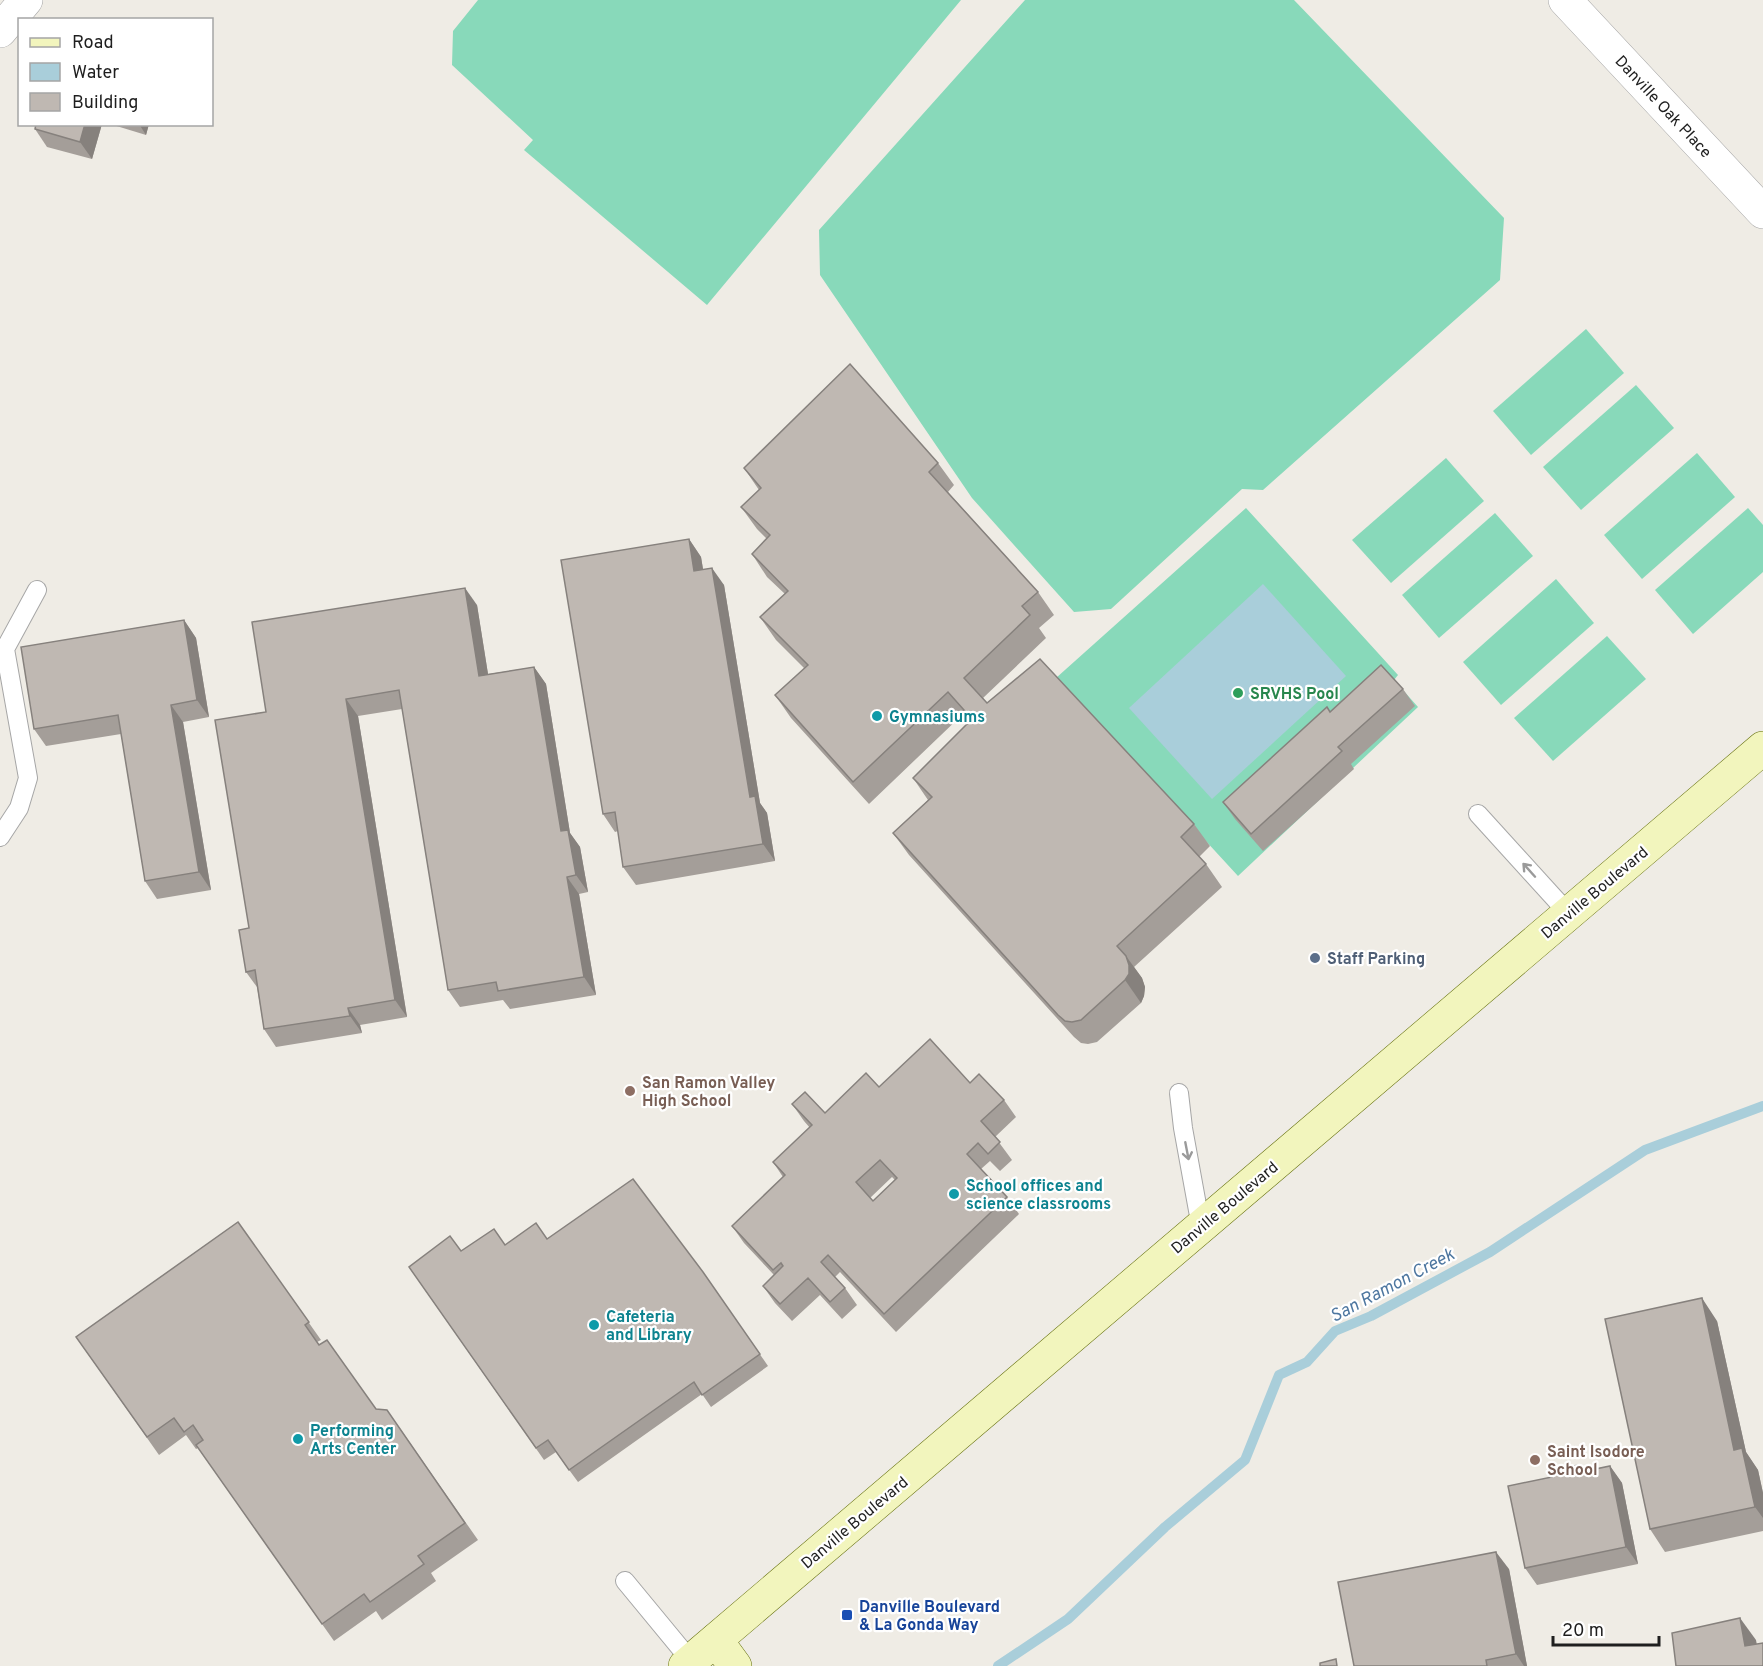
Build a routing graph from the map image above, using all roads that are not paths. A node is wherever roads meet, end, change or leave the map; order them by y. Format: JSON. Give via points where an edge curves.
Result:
{"nodes":[{"id":1,"x":26,"y":0,"type":"edge"},
{"id":2,"x":1565,"y":0,"type":"edge"},
{"id":3,"x":0,"y":31,"type":"edge"},
{"id":4,"x":1763,"y":212,"type":"edge"},
{"id":5,"x":37,"y":590,"type":"dead end"},
{"id":6,"x":1763,"y":748,"type":"edge"},
{"id":7,"x":1478,"y":814,"type":"dead end"},
{"id":8,"x":0,"y":837,"type":"edge"},
{"id":9,"x":1568,"y":914,"type":"junction"},
{"id":10,"x":1179,"y":1093,"type":"dead end"},
{"id":11,"x":1201,"y":1227,"type":"junction"},
{"id":12,"x":625,"y":1581,"type":"dead end"},
{"id":13,"x":716,"y":1640,"type":"junction"},
{"id":14,"x":688,"y":1663,"type":"edge"},
{"id":15,"x":735,"y":1666,"type":"edge"}],
"edges":[{"from":1,"to":3,"type":"street"},
{"from":2,"to":4,"type":"street","name":"Danville Oak Place"},
{"from":5,"to":8,"type":"lane","via":[[5,649],[28,778],[19,808]]},
{"from":6,"to":9,"type":"main road","name":"Danville Boulevard"},
{"from":9,"to":7,"type":"lane","one_way":true},
{"from":9,"to":11,"type":"main road","name":"Danville Boulevard"},
{"from":10,"to":11,"type":"lane","one_way":true},
{"from":11,"to":13,"type":"main road","name":"Danville Boulevard"},
{"from":12,"to":14,"type":"lane"},
{"from":13,"to":14,"type":"main road","name":"Danville Boulevard"},
{"from":13,"to":15,"type":"main road"}]}
